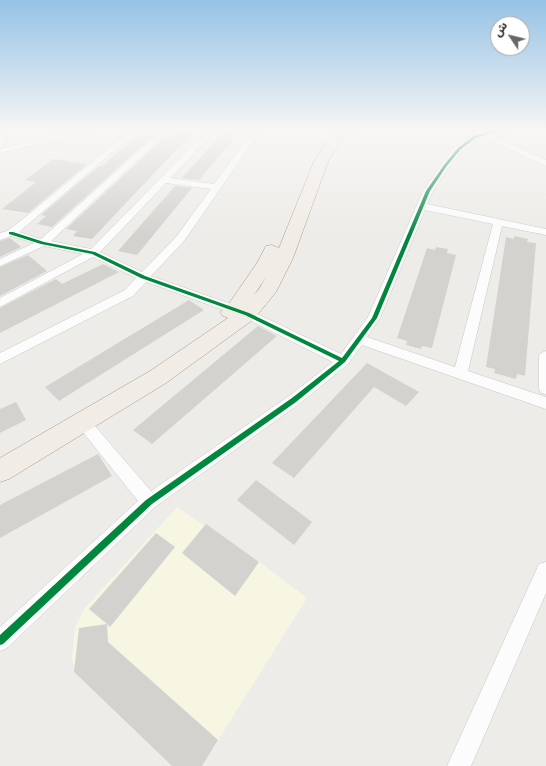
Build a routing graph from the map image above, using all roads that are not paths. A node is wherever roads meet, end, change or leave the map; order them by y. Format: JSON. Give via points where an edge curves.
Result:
{"nodes":[{"id":1,"x":94,"y":165,"type":"edge"},
{"id":2,"x":128,"y":165,"type":"edge"},
{"id":3,"x":179,"y":165,"type":"edge"},
{"id":4,"x":232,"y":165,"type":"edge"},
{"id":5,"x":311,"y":165,"type":"edge"},
{"id":6,"x":320,"y":165,"type":"edge"},
{"id":7,"x":446,"y":165,"type":"edge"},
{"id":8,"x":164,"y":180,"type":"junction"},
{"id":9,"x":216,"y":187,"type":"junction"},
{"id":10,"x":422,"y":206,"type":"junction"},
{"id":11,"x":498,"y":222,"type":"junction"},
{"id":12,"x":546,"y":232,"type":"edge"},
{"id":13,"x":5,"y":235,"type":"edge"},
{"id":14,"x":43,"y":243,"type":"junction"},
{"id":15,"x":93,"y":253,"type":"junction"},
{"id":16,"x":0,"y":263,"type":"edge"},
{"id":17,"x":143,"y":277,"type":"junction"},
{"id":18,"x":0,"y":303,"type":"edge"},
{"id":19,"x":241,"y":312,"type":"junction"},
{"id":20,"x":359,"y":339,"type":"junction"},
{"id":21,"x":546,"y":356,"type":"edge"},
{"id":22,"x":0,"y":360,"type":"edge"},
{"id":23,"x":343,"y":361,"type":"junction"},
{"id":24,"x":460,"y":374,"type":"junction"},
{"id":25,"x":546,"y":389,"type":"edge"},
{"id":26,"x":546,"y":403,"type":"edge"},
{"id":27,"x":83,"y":422,"type":"junction"},
{"id":28,"x":0,"y":459,"type":"edge"},
{"id":29,"x":0,"y":471,"type":"edge"},
{"id":30,"x":149,"y":502,"type":"junction"},
{"id":31,"x":546,"y":571,"type":"edge"},
{"id":32,"x":0,"y":641,"type":"edge"},
{"id":33,"x":459,"y":766,"type":"edge"}],
"edges":[{"from":1,"to":13,"type":"street","via":[[27,221]]},
{"from":2,"to":14,"type":"street"},
{"from":3,"to":8,"type":"street"},
{"from":4,"to":9,"type":"street"},
{"from":5,"to":19,"type":"main road"},
{"from":6,"to":19,"type":"main road","via":[[284,258],[267,292]]},
{"from":7,"to":10,"type":"street","via":[[428,191]]},
{"from":8,"to":9,"type":"street"},
{"from":8,"to":15,"type":"street"},
{"from":9,"to":17,"type":"street","via":[[180,239]]},
{"from":10,"to":11,"type":"street"},
{"from":10,"to":20,"type":"street","via":[[374,318]]},
{"from":11,"to":12,"type":"street"},
{"from":11,"to":24,"type":"street"},
{"from":13,"to":14,"type":"street"},
{"from":14,"to":15,"type":"street"},
{"from":14,"to":16,"type":"street"},
{"from":15,"to":17,"type":"street"},
{"from":15,"to":18,"type":"street"},
{"from":17,"to":19,"type":"street"},
{"from":17,"to":22,"type":"street","via":[[129,293]]},
{"from":19,"to":23,"type":"street"},
{"from":19,"to":27,"type":"main road","via":[[158,377]]},
{"from":19,"to":28,"type":"main road","via":[[189,342],[72,419]]},
{"from":20,"to":23,"type":"street"},
{"from":20,"to":24,"type":"street"},
{"from":21,"to":25,"type":"street"},
{"from":23,"to":30,"type":"street","via":[[294,400]]},
{"from":24,"to":26,"type":"street"},
{"from":27,"to":29,"type":"main road"},
{"from":27,"to":30,"type":"street"},
{"from":30,"to":32,"type":"street"},
{"from":31,"to":33,"type":"street"}]}
